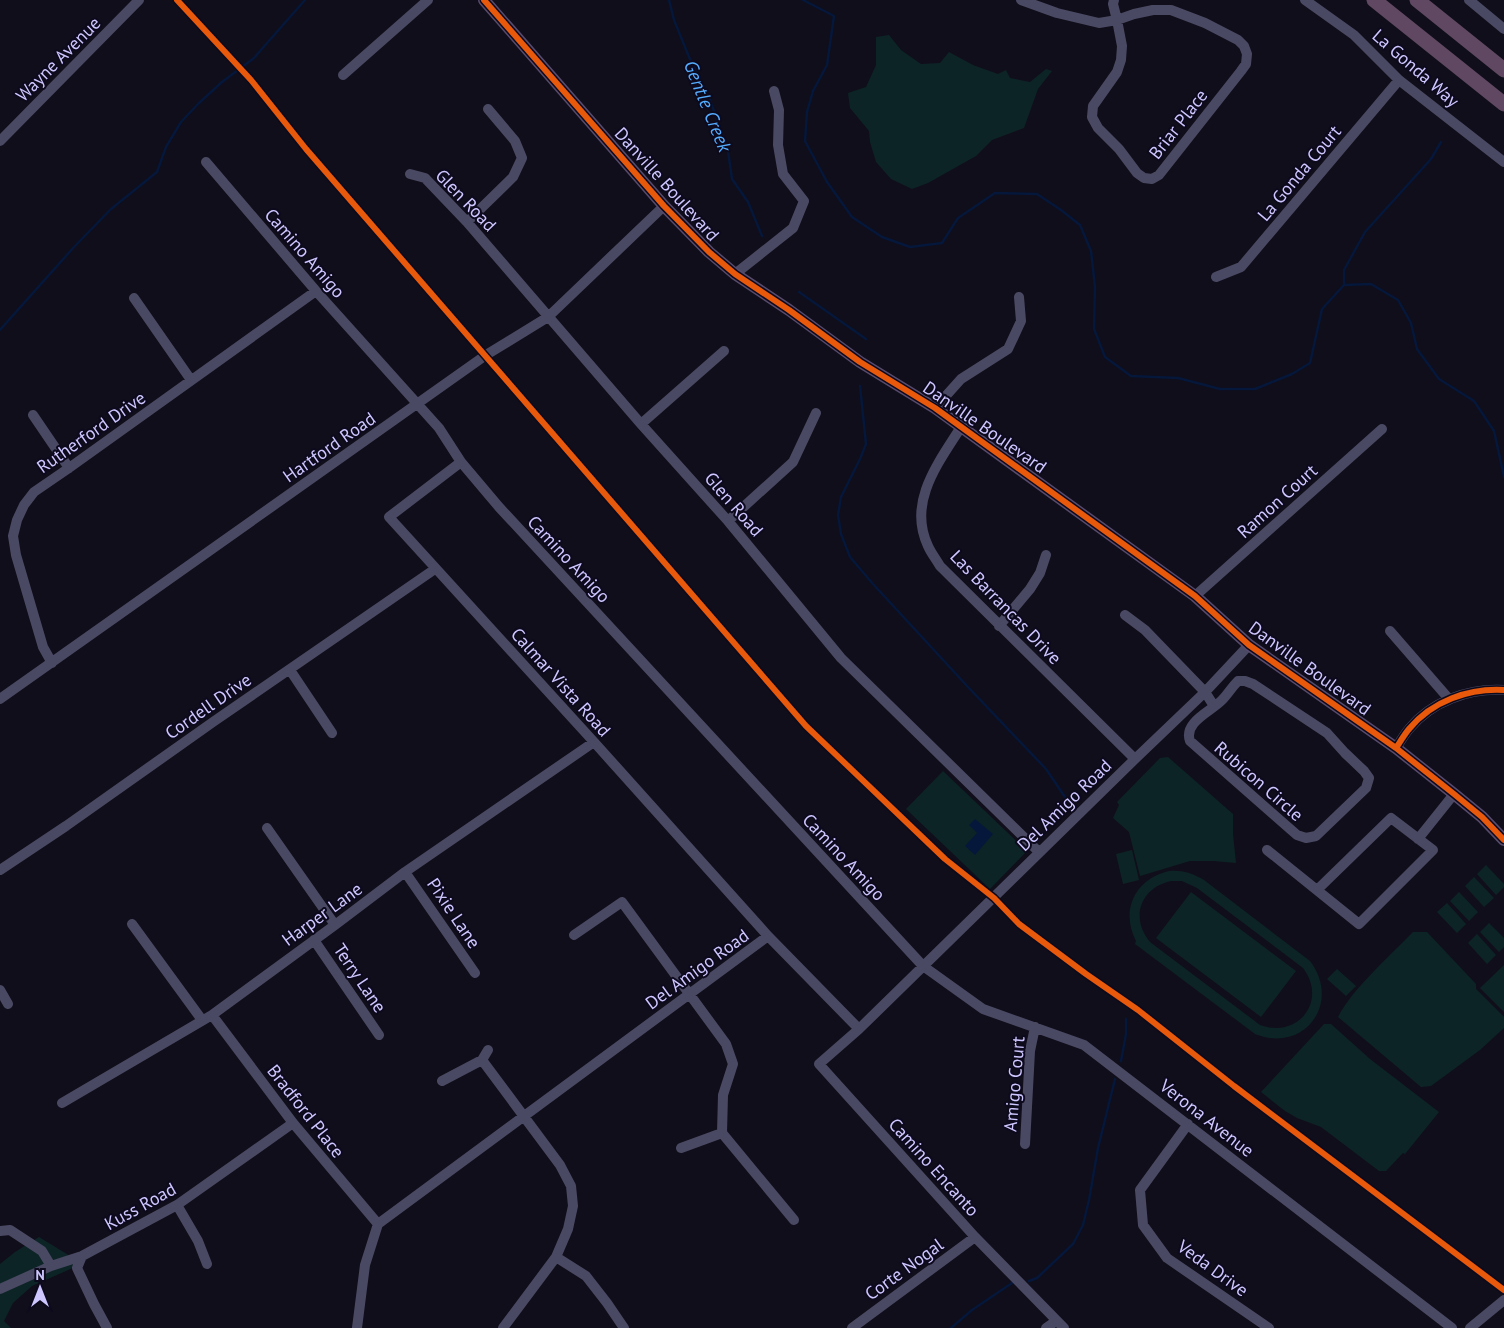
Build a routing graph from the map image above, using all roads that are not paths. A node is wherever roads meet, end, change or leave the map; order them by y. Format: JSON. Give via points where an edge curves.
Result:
{"nodes":[{"id":1,"x":139,"y":0,"type":"edge"},
{"id":2,"x":428,"y":0,"type":"edge"},
{"id":3,"x":484,"y":0,"type":"edge"},
{"id":4,"x":1021,"y":0,"type":"edge"},
{"id":5,"x":1114,"y":0,"type":"edge"},
{"id":6,"x":1305,"y":0,"type":"edge"},
{"id":7,"x":1374,"y":0,"type":"edge"},
{"id":8,"x":1417,"y":0,"type":"edge"},
{"id":9,"x":1469,"y":0,"type":"edge"},
{"id":10,"x":1117,"y":20,"type":"junction"},
{"id":11,"x":1504,"y":29,"type":"edge"},
{"id":12,"x":1504,"y":70,"type":"edge"},
{"id":13,"x":343,"y":75,"type":"dead end"},
{"id":14,"x":1399,"y":80,"type":"junction"},
{"id":15,"x":774,"y":92,"type":"dead end"},
{"id":16,"x":1504,"y":104,"type":"edge"},
{"id":17,"x":488,"y":109,"type":"dead end"},
{"id":18,"x":0,"y":141,"type":"edge"},
{"id":19,"x":206,"y":162,"type":"dead end"},
{"id":20,"x":1504,"y":162,"type":"edge"},
{"id":21,"x":410,"y":174,"type":"dead end"},
{"id":22,"x":664,"y":206,"type":"junction"},
{"id":23,"x":468,"y":222,"type":"junction"},
{"id":24,"x":736,"y":274,"type":"junction"},
{"id":25,"x":1216,"y":277,"type":"dead end"},
{"id":26,"x":316,"y":291,"type":"junction"},
{"id":27,"x":1019,"y":297,"type":"dead end"},
{"id":28,"x":134,"y":298,"type":"dead end"},
{"id":29,"x":548,"y":317,"type":"junction"},
{"id":30,"x":724,"y":351,"type":"dead end"},
{"id":31,"x":191,"y":380,"type":"junction"},
{"id":32,"x":418,"y":404,"type":"junction"},
{"id":33,"x":935,"y":408,"type":"junction"},
{"id":34,"x":816,"y":413,"type":"dead end"},
{"id":35,"x":33,"y":415,"type":"dead end"},
{"id":36,"x":641,"y":424,"type":"junction"},
{"id":37,"x":961,"y":427,"type":"junction"},
{"id":38,"x":1382,"y":429,"type":"dead end"},
{"id":39,"x":462,"y":462,"type":"junction"},
{"id":40,"x":69,"y":468,"type":"junction"},
{"id":41,"x":728,"y":521,"type":"junction"},
{"id":42,"x":1046,"y":555,"type":"dead end"},
{"id":43,"x":435,"y":569,"type":"junction"},
{"id":44,"x":1195,"y":596,"type":"junction"},
{"id":45,"x":1125,"y":614,"type":"dead end"},
{"id":46,"x":999,"y":626,"type":"junction"},
{"id":47,"x":1390,"y":631,"type":"dead end"},
{"id":48,"x":1249,"y":645,"type":"junction"},
{"id":49,"x":52,"y":662,"type":"junction"},
{"id":50,"x":290,"y":670,"type":"junction"},
{"id":51,"x":1504,"y":690,"type":"edge"},
{"id":52,"x":1205,"y":692,"type":"junction"},
{"id":53,"x":0,"y":699,"type":"edge"},
{"id":54,"x":1449,"y":699,"type":"junction"},
{"id":55,"x":1214,"y":706,"type":"junction"},
{"id":56,"x":332,"y":733,"type":"dead end"},
{"id":57,"x":594,"y":742,"type":"junction"},
{"id":58,"x":1396,"y":748,"type":"junction"},
{"id":59,"x":1135,"y":759,"type":"junction"},
{"id":60,"x":1454,"y":794,"type":"junction"},
{"id":61,"x":267,"y":828,"type":"dead end"},
{"id":62,"x":1418,"y":839,"type":"junction"},
{"id":63,"x":1504,"y":840,"type":"edge"},
{"id":64,"x":1267,"y":850,"type":"dead end"},
{"id":65,"x":1039,"y":852,"type":"junction"},
{"id":66,"x":0,"y":870,"type":"edge"},
{"id":67,"x":405,"y":872,"type":"junction"},
{"id":68,"x":1317,"y":890,"type":"junction"},
{"id":69,"x":132,"y":924,"type":"dead end"},
{"id":70,"x":335,"y":925,"type":"junction"},
{"id":71,"x":574,"y":934,"type":"dead end"},
{"id":72,"x":768,"y":936,"type":"junction"},
{"id":73,"x":314,"y":940,"type":"junction"},
{"id":74,"x":923,"y":966,"type":"junction"},
{"id":75,"x":475,"y":973,"type":"dead end"},
{"id":76,"x":0,"y":990,"type":"edge"},
{"id":77,"x":690,"y":993,"type":"junction"},
{"id":78,"x":8,"y":1004,"type":"dead end"},
{"id":79,"x":212,"y":1015,"type":"junction"},
{"id":80,"x":202,"y":1020,"type":"junction"},
{"id":81,"x":1035,"y":1027,"type":"junction"},
{"id":82,"x":859,"y":1029,"type":"junction"},
{"id":83,"x":379,"y":1035,"type":"dead end"},
{"id":84,"x":488,"y":1050,"type":"dead end"},
{"id":85,"x":482,"y":1060,"type":"junction"},
{"id":86,"x":442,"y":1081,"type":"dead end"},
{"id":87,"x":62,"y":1103,"type":"dead end"},
{"id":88,"x":524,"y":1117,"type":"junction"},
{"id":89,"x":293,"y":1123,"type":"junction"},
{"id":90,"x":1188,"y":1124,"type":"junction"},
{"id":91,"x":722,"y":1133,"type":"junction"},
{"id":92,"x":1025,"y":1144,"type":"dead end"},
{"id":93,"x":681,"y":1148,"type":"dead end"},
{"id":94,"x":177,"y":1205,"type":"junction"},
{"id":95,"x":794,"y":1220,"type":"dead end"},
{"id":96,"x":378,"y":1224,"type":"junction"},
{"id":97,"x":0,"y":1231,"type":"edge"},
{"id":98,"x":976,"y":1237,"type":"junction"},
{"id":99,"x":82,"y":1256,"type":"junction"},
{"id":100,"x":556,"y":1257,"type":"junction"},
{"id":101,"x":207,"y":1264,"type":"dead end"},
{"id":102,"x":51,"y":1266,"type":"junction"},
{"id":103,"x":0,"y":1289,"type":"edge"},
{"id":104,"x":1504,"y":1300,"type":"edge"},
{"id":105,"x":1060,"y":1324,"type":"edge"},
{"id":106,"x":107,"y":1328,"type":"edge"},
{"id":107,"x":357,"y":1328,"type":"edge"},
{"id":108,"x":503,"y":1328,"type":"edge"},
{"id":109,"x":624,"y":1328,"type":"edge"},
{"id":110,"x":852,"y":1328,"type":"edge"},
{"id":111,"x":1046,"y":1328,"type":"edge"},
{"id":112,"x":1269,"y":1328,"type":"edge"},
{"id":113,"x":1452,"y":1328,"type":"edge"},
{"id":114,"x":1470,"y":1328,"type":"edge"}],
"edges":[{"from":1,"to":18,"type":"street","name":"Wayne Avenue"},
{"from":2,"to":13,"type":"street"},
{"from":3,"to":22,"type":"main road","name":"Danville Boulevard"},
{"from":4,"to":10,"type":"street","via":[[1099,23]]},
{"from":5,"to":10,"type":"street"},
{"from":6,"to":14,"type":"street","name":"La Gonda Way","via":[[1354,35]]},
{"from":7,"to":16,"type":"highway"},
{"from":8,"to":12,"type":"highway"},
{"from":9,"to":11,"type":"street"},
{"from":10,"to":10,"type":"street","name":"Briar Place","via":[[1121,60],[1117,72],[1093,106],[1092,117],[1137,173],[1152,179],[1159,175],[1241,71],[1247,54],[1238,40],[1171,10],[1152,10]]},
{"from":14,"to":20,"type":"street","name":"La Gonda Way"},
{"from":14,"to":25,"type":"street","name":"La Gonda Court","via":[[1241,268]]},
{"from":15,"to":24,"type":"street","via":[[779,110],[778,145],[783,174],[804,202],[793,228]]},
{"from":17,"to":23,"type":"street","via":[[515,141],[522,158],[513,177]]},
{"from":19,"to":26,"type":"street","name":"Camino Amigo"},
{"from":21,"to":23,"type":"street","name":"Glen Road","via":[[425,178]]},
{"from":22,"to":24,"type":"main road","name":"Danville Boulevard","via":[[708,252]]},
{"from":22,"to":29,"type":"street","name":"Hartford Road"},
{"from":23,"to":29,"type":"street","name":"Glen Road"},
{"from":24,"to":33,"type":"main road","name":"Danville Boulevard","via":[[860,362]]},
{"from":26,"to":31,"type":"street","name":"Rutherford Drive"},
{"from":26,"to":32,"type":"street","name":"Camino Amigo"},
{"from":27,"to":33,"type":"street","via":[[1021,321],[1008,349],[962,380]]},
{"from":28,"to":31,"type":"street"},
{"from":29,"to":32,"type":"street","name":"Hartford Road","via":[[486,355]]},
{"from":29,"to":36,"type":"street","name":"Glen Road"},
{"from":30,"to":36,"type":"street"},
{"from":31,"to":40,"type":"street","name":"Rutherford Drive"},
{"from":32,"to":39,"type":"street","name":"Camino Amigo"},
{"from":32,"to":49,"type":"street","name":"Hartford Road"},
{"from":33,"to":37,"type":"main road","name":"Danville Boulevard"},
{"from":34,"to":41,"type":"street","via":[[793,462]]},
{"from":35,"to":40,"type":"street"},
{"from":36,"to":41,"type":"street","name":"Glen Road"},
{"from":37,"to":44,"type":"main road","name":"Danville Boulevard"},
{"from":37,"to":46,"type":"street","name":"Las Barrancas Drive","via":[[934,469],[926,489],[922,502],[922,528],[927,545],[940,566]]},
{"from":38,"to":44,"type":"street","name":"Ramon Court"},
{"from":39,"to":43,"type":"street","name":"Calmar Vista Road","via":[[389,517]]},
{"from":39,"to":74,"type":"street","name":"Camino Amigo","via":[[513,522]]},
{"from":40,"to":49,"type":"street","name":"Rutherford Drive","via":[[34,492],[24,505],[13,536],[43,647]]},
{"from":41,"to":65,"type":"street","name":"Glen Road","via":[[841,658]]},
{"from":42,"to":46,"type":"street","via":[[1030,589]]},
{"from":43,"to":50,"type":"street","name":"Cordell Drive"},
{"from":43,"to":57,"type":"street","name":"Calmar Vista Road"},
{"from":44,"to":48,"type":"main road","name":"Danville Boulevard"},
{"from":45,"to":52,"type":"street","via":[[1145,630]]},
{"from":46,"to":59,"type":"street","name":"Las Barrancas Drive"},
{"from":47,"to":54,"type":"street"},
{"from":48,"to":52,"type":"street","name":"Del Amigo Road"},
{"from":48,"to":58,"type":"main road","name":"Danville Boulevard"},
{"from":49,"to":53,"type":"street","name":"Hartford Road"},
{"from":50,"to":56,"type":"street"},
{"from":50,"to":66,"type":"street","name":"Cordell Drive"},
{"from":51,"to":54,"type":"street","via":[[1478,690]]},
{"from":52,"to":55,"type":"street"},
{"from":52,"to":59,"type":"street","name":"Del Amigo Road"},
{"from":54,"to":58,"type":"street","via":[[1425,713]]},
{"from":55,"to":55,"type":"street","name":"Rubicon Circle","via":[[1238,681],[1253,684],[1327,733],[1367,774],[1366,788],[1316,836],[1297,836],[1190,741],[1190,728]]},
{"from":57,"to":67,"type":"street","name":"Harper Lane"},
{"from":57,"to":72,"type":"street","name":"Calmar Vista Road"},
{"from":58,"to":60,"type":"main road","name":"Danville Boulevard"},
{"from":59,"to":65,"type":"street","name":"Del Amigo Road"},
{"from":60,"to":62,"type":"street"},
{"from":60,"to":63,"type":"main road","name":"Danville Boulevard"},
{"from":61,"to":70,"type":"street"},
{"from":62,"to":68,"type":"street","via":[[1391,818]]},
{"from":62,"to":68,"type":"street","via":[[1433,850],[1359,924]]},
{"from":64,"to":68,"type":"street"},
{"from":65,"to":74,"type":"street","name":"Del Amigo Road"},
{"from":67,"to":70,"type":"street","name":"Harper Lane"},
{"from":67,"to":75,"type":"street","name":"Pixie Lane"},
{"from":69,"to":80,"type":"street"},
{"from":70,"to":73,"type":"street","name":"Harper Lane"},
{"from":71,"to":77,"type":"street","via":[[622,902]]},
{"from":72,"to":77,"type":"street","name":"Del Amigo Road"},
{"from":72,"to":82,"type":"street","name":"Del Amigo Road"},
{"from":73,"to":79,"type":"street","name":"Harper Lane"},
{"from":73,"to":83,"type":"street","name":"Terry Lane"},
{"from":74,"to":81,"type":"street","name":"Verona Avenue","via":[[983,1010]]},
{"from":74,"to":82,"type":"street","name":"Del Amigo Road"},
{"from":76,"to":78,"type":"street"},
{"from":77,"to":88,"type":"street","name":"Del Amigo Road"},
{"from":77,"to":91,"type":"street","via":[[726,1044],[733,1064],[723,1095]]},
{"from":79,"to":80,"type":"street","name":"Harper Lane"},
{"from":79,"to":89,"type":"street","name":"Bradford Place"},
{"from":80,"to":87,"type":"street","name":"Harper Lane"},
{"from":81,"to":90,"type":"street","name":"Verona Avenue","via":[[1084,1045]]},
{"from":81,"to":92,"type":"street","name":"Amigo Court","via":[[1030,1051]]},
{"from":82,"to":98,"type":"street","name":"Camino Encanto","via":[[819,1064]]},
{"from":84,"to":85,"type":"street"},
{"from":85,"to":86,"type":"street"},
{"from":85,"to":88,"type":"street"},
{"from":88,"to":96,"type":"street","name":"Del Amigo Road"},
{"from":88,"to":100,"type":"street","via":[[560,1164],[571,1186],[573,1206],[568,1230]]},
{"from":89,"to":94,"type":"street","name":"Kuss Road"},
{"from":89,"to":96,"type":"street","name":"Bradford Place"},
{"from":90,"to":112,"type":"street","name":"Veda Drive","via":[[1140,1190],[1142,1226],[1167,1258]]},
{"from":90,"to":113,"type":"street","name":"Verona Avenue"},
{"from":91,"to":93,"type":"street"},
{"from":91,"to":95,"type":"street"},
{"from":94,"to":99,"type":"street","name":"Kuss Road"},
{"from":94,"to":101,"type":"street"},
{"from":96,"to":107,"type":"street","via":[[365,1265]]},
{"from":97,"to":102,"type":"street","via":[[10,1230],[42,1251]]},
{"from":98,"to":105,"type":"street","name":"Camino Encanto"},
{"from":98,"to":110,"type":"street","name":"Corte Nogal"},
{"from":99,"to":102,"type":"street","name":"Kuss Road"},
{"from":99,"to":106,"type":"street","via":[[77,1268]]},
{"from":100,"to":108,"type":"street"},
{"from":100,"to":109,"type":"street","via":[[586,1276]]},
{"from":102,"to":103,"type":"street","name":"Kuss Road"},
{"from":104,"to":114,"type":"street"},
{"from":105,"to":111,"type":"street"}]}
